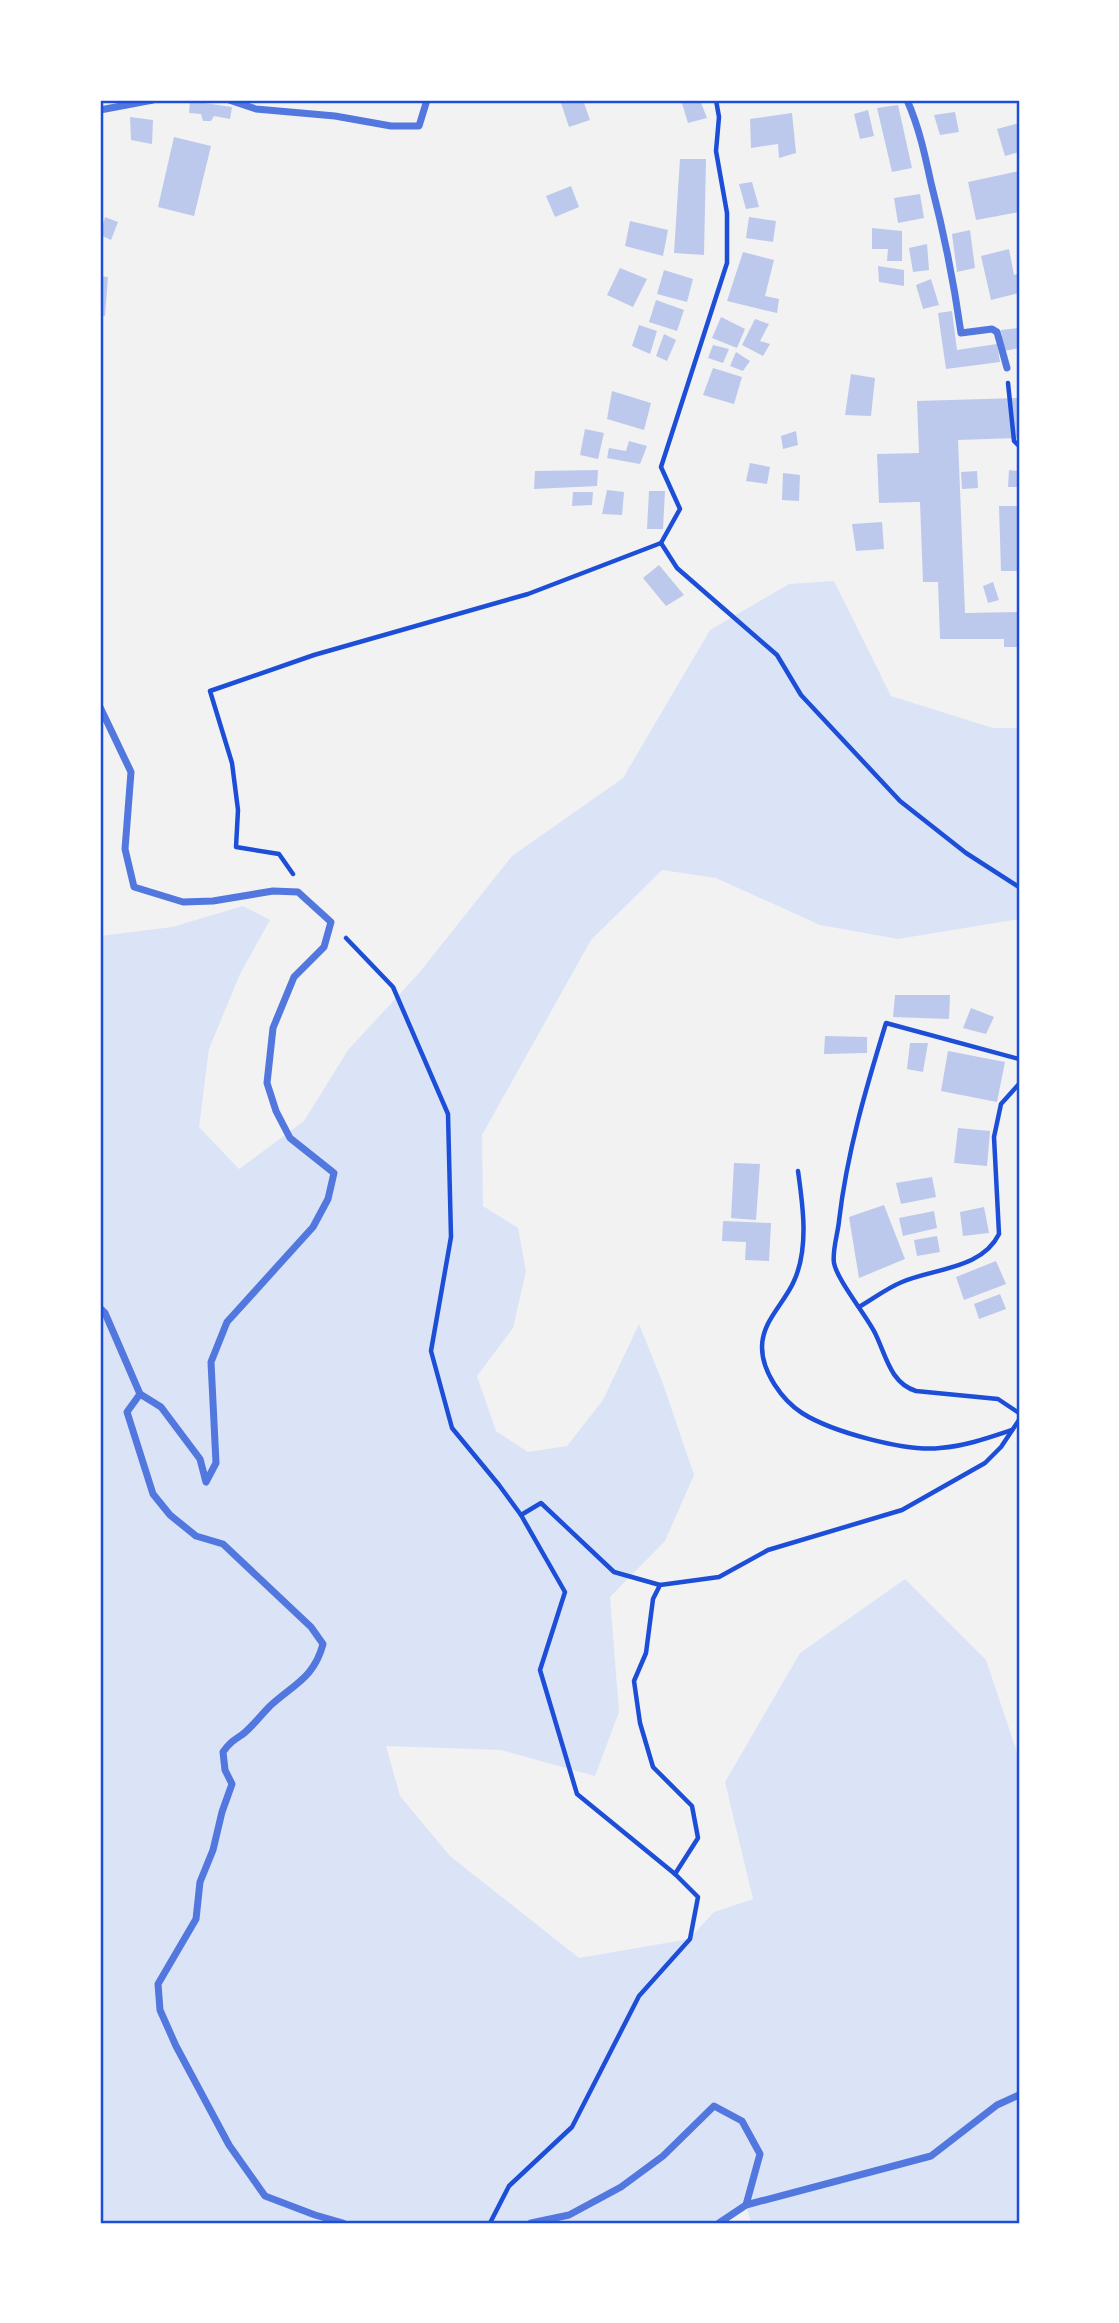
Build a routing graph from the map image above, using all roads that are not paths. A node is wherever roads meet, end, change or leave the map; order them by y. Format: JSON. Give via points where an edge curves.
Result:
{"nodes":[{"id":1,"x":153,"y":100,"type":"edge"},
{"id":2,"x":229,"y":100,"type":"edge"},
{"id":3,"x":427,"y":100,"type":"edge"},
{"id":4,"x":907,"y":100,"type":"edge"},
{"id":5,"x":100,"y":110,"type":"edge"},
{"id":6,"x":1007,"y":368,"type":"road end"},
{"id":7,"x":100,"y":706,"type":"edge"},
{"id":8,"x":100,"y":1308,"type":"edge"},
{"id":9,"x":140,"y":1394,"type":"junction"},
{"id":10,"x":1019,"y":2095,"type":"edge"},
{"id":11,"x":746,"y":2205,"type":"junction"},
{"id":12,"x":343,"y":2223,"type":"edge"},
{"id":13,"x":531,"y":2223,"type":"edge"},
{"id":14,"x":719,"y":2223,"type":"edge"}],
"edges":[{"from":1,"to":5,"type":"street"},
{"from":2,"to":3,"type":"street","via":[[256,109],[419,126]]},
{"from":4,"to":6,"type":"street","via":[[937,205],[961,333],[997,332]]},
{"from":7,"to":9,"type":"street","via":[[131,772],[125,849],[134,887],[183,902],[298,892],[331,922],[324,947],[294,977],[273,1028],[267,1083],[290,1138],[334,1173],[328,1199],[313,1227],[227,1322],[211,1362],[216,1463],[206,1482],[200,1459],[169,1417]]},
{"from":8,"to":9,"type":"street"},
{"from":9,"to":12,"type":"street","via":[[127,1412],[153,1494],[196,1536],[223,1544],[311,1627],[323,1644],[318,1662],[300,1684],[231,1740],[223,1752],[232,1784],[201,1882],[197,1919],[158,1984],[160,2010],[229,2145],[265,2196]]},
{"from":10,"to":11,"type":"street","via":[[998,2105],[931,2156]]},
{"from":11,"to":13,"type":"street","via":[[760,2154],[742,2121],[714,2106],[663,2156],[621,2187],[569,2215]]},
{"from":11,"to":14,"type":"street"}]}
